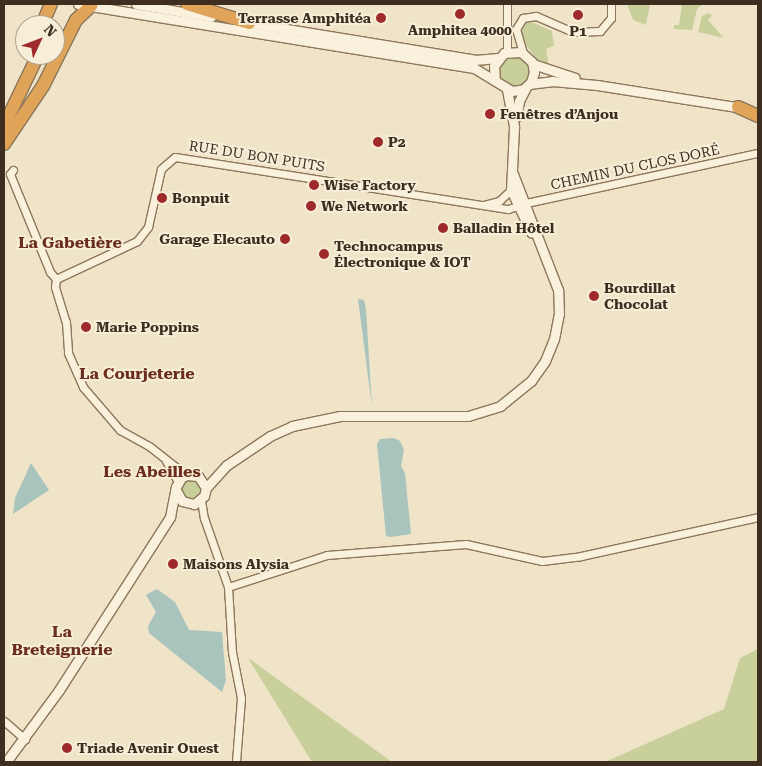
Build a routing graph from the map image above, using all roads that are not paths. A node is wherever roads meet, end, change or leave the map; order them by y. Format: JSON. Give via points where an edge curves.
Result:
{"nodes":[{"id":1,"x":136,"y":4,"type":"edge"},
{"id":2,"x":187,"y":4,"type":"edge"},
{"id":3,"x":507,"y":4,"type":"edge"},
{"id":4,"x":611,"y":4,"type":"edge"},
{"id":5,"x":85,"y":5,"type":"edge"},
{"id":6,"x":249,"y":23,"type":"junction"},
{"id":7,"x":352,"y":44,"type":"junction"},
{"id":8,"x":507,"y":52,"type":"junction"},
{"id":9,"x":523,"y":53,"type":"junction"},
{"id":10,"x":498,"y":58,"type":"junction"},
{"id":11,"x":533,"y":64,"type":"junction"},
{"id":12,"x":24,"y":65,"type":"edge"},
{"id":13,"x":33,"y":65,"type":"edge"},
{"id":14,"x":495,"y":80,"type":"junction"},
{"id":15,"x":528,"y":86,"type":"junction"},
{"id":16,"x":597,"y":86,"type":"junction"},
{"id":17,"x":507,"y":90,"type":"junction"},
{"id":18,"x":738,"y":107,"type":"junction"},
{"id":19,"x":4,"y":108,"type":"edge"},
{"id":20,"x":758,"y":111,"type":"edge"},
{"id":21,"x":758,"y":116,"type":"edge"},
{"id":22,"x":4,"y":126,"type":"edge"},
{"id":23,"x":514,"y":127,"type":"junction"},
{"id":24,"x":4,"y":144,"type":"edge"},
{"id":25,"x":758,"y":153,"type":"edge"},
{"id":26,"x":13,"y":170,"type":"dead end"},
{"id":27,"x":513,"y":174,"type":"junction"},
{"id":28,"x":511,"y":190,"type":"junction"},
{"id":29,"x":484,"y":205,"type":"junction"},
{"id":30,"x":521,"y":205,"type":"junction"},
{"id":31,"x":56,"y":279,"type":"junction"},
{"id":32,"x":164,"y":459,"type":"junction"},
{"id":33,"x":226,"y":465,"type":"junction"},
{"id":34,"x":186,"y":475,"type":"junction"},
{"id":35,"x":198,"y":476,"type":"junction"},
{"id":36,"x":177,"y":487,"type":"junction"},
{"id":37,"x":206,"y":488,"type":"junction"},
{"id":38,"x":194,"y":502,"type":"junction"},
{"id":39,"x":170,"y":517,"type":"junction"},
{"id":40,"x":758,"y":517,"type":"edge"},
{"id":41,"x":228,"y":587,"type":"junction"},
{"id":42,"x":4,"y":721,"type":"edge"},
{"id":43,"x":24,"y":739,"type":"junction"},
{"id":44,"x":6,"y":762,"type":"edge"},
{"id":45,"x":236,"y":762,"type":"edge"}],
"edges":[{"from":1,"to":6,"type":"main road"},
{"from":2,"to":6,"type":"highway"},
{"from":3,"to":8,"type":"street"},
{"from":4,"to":9,"type":"street","via":[[611,18],[600,31],[573,32],[536,16],[526,16],[516,30]]},
{"from":5,"to":7,"type":"main road"},
{"from":5,"to":24,"type":"highway","via":[[43,86]]},
{"from":6,"to":7,"type":"main road"},
{"from":7,"to":10,"type":"main road","via":[[475,60]]},
{"from":7,"to":14,"type":"main road","via":[[474,68]]},
{"from":8,"to":9,"type":"main road"},
{"from":8,"to":10,"type":"main road"},
{"from":9,"to":11,"type":"main road"},
{"from":10,"to":14,"type":"main road","via":[[493,68]]},
{"from":11,"to":15,"type":"main road","via":[[534,74]]},
{"from":11,"to":16,"type":"main road"},
{"from":12,"to":19,"type":"highway"},
{"from":13,"to":22,"type":"highway"},
{"from":14,"to":17,"type":"main road"},
{"from":15,"to":16,"type":"main road","via":[[552,81]]},
{"from":15,"to":17,"type":"main road"},
{"from":15,"to":23,"type":"main road","via":[[518,101]]},
{"from":16,"to":18,"type":"main road"},
{"from":17,"to":23,"type":"main road"},
{"from":18,"to":20,"type":"main road"},
{"from":18,"to":21,"type":"highway"},
{"from":23,"to":27,"type":"main road"},
{"from":25,"to":30,"type":"street","name":"CHEMIN DU CLOS DORÉ"},
{"from":26,"to":31,"type":"street","via":[[10,174],[50,272]]},
{"from":27,"to":28,"type":"main road"},
{"from":27,"to":30,"type":"main road"},
{"from":28,"to":29,"type":"street","via":[[500,201]]},
{"from":28,"to":30,"type":"main road"},
{"from":29,"to":30,"type":"street","name":"RUE DU BON PUITS","via":[[501,209]]},
{"from":29,"to":31,"type":"street","name":"RUE DU BON PUITS","via":[[175,157],[167,161],[158,177],[148,227],[136,241]]},
{"from":30,"to":33,"type":"main road","via":[[550,265],[558,296],[554,339],[538,372],[512,398],[468,416],[351,416],[305,422],[270,436]]},
{"from":31,"to":32,"type":"street","via":[[55,287],[66,322],[68,353],[76,375],[120,430]]},
{"from":32,"to":34,"type":"street"},
{"from":32,"to":36,"type":"street"},
{"from":33,"to":35,"type":"main road"},
{"from":33,"to":37,"type":"main road"},
{"from":34,"to":35,"type":"main road"},
{"from":34,"to":36,"type":"main road"},
{"from":35,"to":37,"type":"main road"},
{"from":36,"to":38,"type":"main road"},
{"from":36,"to":39,"type":"main road"},
{"from":37,"to":38,"type":"main road"},
{"from":38,"to":39,"type":"main road"},
{"from":38,"to":41,"type":"street","via":[[204,518]]},
{"from":39,"to":43,"type":"main road"},
{"from":40,"to":41,"type":"street","via":[[581,556],[542,561],[466,544],[327,556]]},
{"from":41,"to":45,"type":"street","via":[[232,652],[240,698]]},
{"from":42,"to":43,"type":"street"},
{"from":43,"to":44,"type":"main road"}]}
